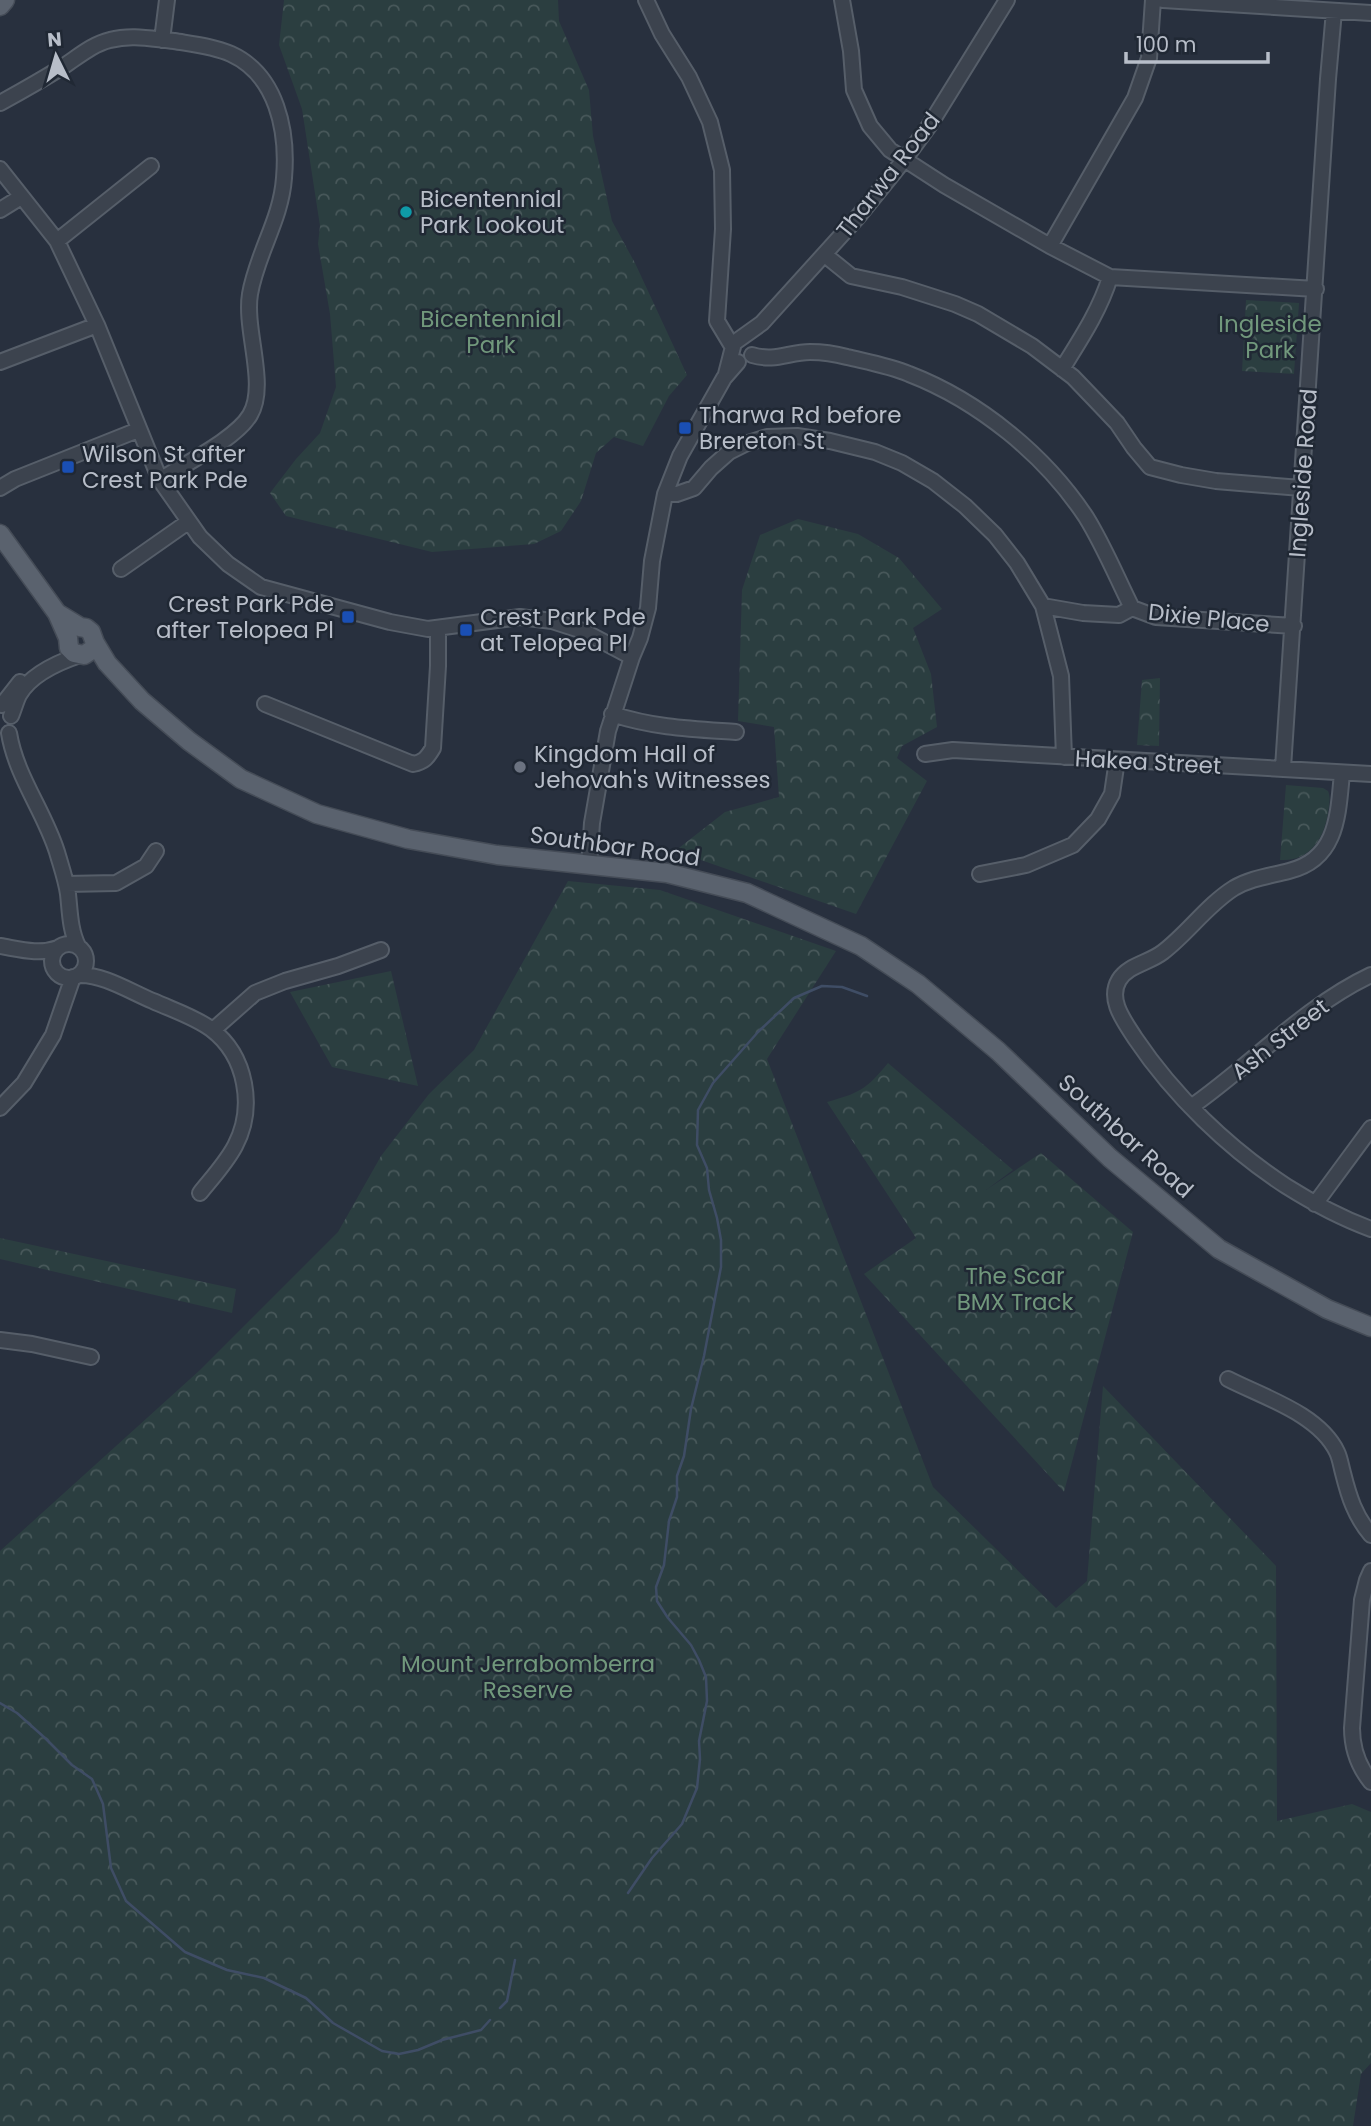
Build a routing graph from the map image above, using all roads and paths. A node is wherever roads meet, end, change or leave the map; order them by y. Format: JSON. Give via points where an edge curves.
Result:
{"nodes":[{"id":1,"x":5,"y":0,"type":"edge"},
{"id":2,"x":167,"y":0,"type":"edge"},
{"id":3,"x":646,"y":0,"type":"edge"},
{"id":4,"x":842,"y":0,"type":"edge"},
{"id":5,"x":1007,"y":0,"type":"edge"},
{"id":6,"x":1153,"y":0,"type":"edge"},
{"id":7,"x":1163,"y":0,"type":"edge"},
{"id":8,"x":1240,"y":2,"type":"edge"},
{"id":9,"x":0,"y":6,"type":"edge"},
{"id":10,"x":997,"y":7,"type":"edge"},
{"id":11,"x":1334,"y":11,"type":"junction"},
{"id":12,"x":1371,"y":13,"type":"edge"},
{"id":13,"x":162,"y":40,"type":"junction"},
{"id":14,"x":0,"y":103,"type":"edge"},
{"id":15,"x":905,"y":160,"type":"junction"},
{"id":16,"x":151,"y":166,"type":"dead end"},
{"id":17,"x":0,"y":169,"type":"edge"},
{"id":18,"x":21,"y":197,"type":"junction"},
{"id":19,"x":0,"y":210,"type":"edge"},
{"id":20,"x":57,"y":241,"type":"junction"},
{"id":21,"x":1050,"y":246,"type":"junction"},
{"id":22,"x":825,"y":255,"type":"junction"},
{"id":23,"x":1110,"y":277,"type":"junction"},
{"id":24,"x":1316,"y":289,"type":"junction"},
{"id":25,"x":97,"y":325,"type":"junction"},
{"id":26,"x":741,"y":350,"type":"junction"},
{"id":27,"x":0,"y":362,"type":"edge"},
{"id":28,"x":1062,"y":369,"type":"junction"},
{"id":29,"x":138,"y":430,"type":"junction"},
{"id":30,"x":160,"y":480,"type":"junction"},
{"id":31,"x":0,"y":488,"type":"edge"},
{"id":32,"x":1301,"y":488,"type":"junction"},
{"id":33,"x":665,"y":494,"type":"junction"},
{"id":34,"x":188,"y":522,"type":"junction"},
{"id":35,"x":0,"y":534,"type":"edge"},
{"id":36,"x":121,"y":569,"type":"dead end"},
{"id":37,"x":1043,"y":606,"type":"junction"},
{"id":38,"x":1132,"y":608,"type":"junction"},
{"id":39,"x":1294,"y":626,"type":"junction"},
{"id":40,"x":438,"y":629,"type":"junction"},
{"id":41,"x":80,"y":644,"type":"junction"},
{"id":42,"x":632,"y":657,"type":"junction"},
{"id":43,"x":265,"y":704,"type":"dead end"},
{"id":44,"x":4,"y":709,"type":"edge"},
{"id":45,"x":612,"y":714,"type":"junction"},
{"id":46,"x":736,"y":732,"type":"dead end"},
{"id":47,"x":3,"y":737,"type":"edge"},
{"id":48,"x":925,"y":754,"type":"dead end"},
{"id":49,"x":1064,"y":757,"type":"junction"},
{"id":50,"x":1117,"y":760,"type":"junction"},
{"id":51,"x":1283,"y":768,"type":"junction"},
{"id":52,"x":1342,"y":773,"type":"junction"},
{"id":53,"x":1371,"y":774,"type":"edge"},
{"id":54,"x":156,"y":851,"type":"dead end"},
{"id":55,"x":589,"y":864,"type":"junction"},
{"id":56,"x":980,"y":874,"type":"dead end"},
{"id":57,"x":66,"y":884,"type":"junction"},
{"id":58,"x":69,"y":915,"type":"junction"},
{"id":59,"x":0,"y":946,"type":"edge"},
{"id":60,"x":60,"y":947,"type":"junction"},
{"id":61,"x":381,"y":950,"type":"dead end"},
{"id":62,"x":30,"y":951,"type":"junction"},
{"id":63,"x":82,"y":951,"type":"junction"},
{"id":64,"x":55,"y":969,"type":"junction"},
{"id":65,"x":1371,"y":975,"type":"edge"},
{"id":66,"x":76,"y":976,"type":"junction"},
{"id":67,"x":107,"y":981,"type":"junction"},
{"id":68,"x":64,"y":1002,"type":"junction"},
{"id":69,"x":213,"y":1030,"type":"junction"},
{"id":70,"x":1191,"y":1107,"type":"junction"},
{"id":71,"x":0,"y":1108,"type":"edge"},
{"id":72,"x":1371,"y":1128,"type":"edge"},
{"id":73,"x":200,"y":1193,"type":"dead end"},
{"id":74,"x":1315,"y":1204,"type":"junction"},
{"id":75,"x":1371,"y":1229,"type":"edge"},
{"id":76,"x":1327,"y":1309,"type":"junction"},
{"id":77,"x":1371,"y":1319,"type":"edge"},
{"id":78,"x":1371,"y":1327,"type":"edge"},
{"id":79,"x":0,"y":1340,"type":"edge"},
{"id":80,"x":91,"y":1357,"type":"dead end"},
{"id":81,"x":1228,"y":1379,"type":"dead end"},
{"id":82,"x":1371,"y":1535,"type":"edge"},
{"id":83,"x":1371,"y":1571,"type":"edge"},
{"id":84,"x":1371,"y":1783,"type":"edge"}],
"edges":[{"from":1,"to":9,"type":"main road"},
{"from":2,"to":13,"type":"street"},
{"from":3,"to":26,"type":"street","via":[[710,122],[722,170],[717,321]]},
{"from":4,"to":15,"type":"street","via":[[854,90],[878,138]]},
{"from":5,"to":10,"type":"street","name":"Tharwa Road"},
{"from":6,"to":21,"type":"street","via":[[1149,58],[1135,98]]},
{"from":7,"to":8,"type":"street"},
{"from":8,"to":11,"type":"street"},
{"from":10,"to":15,"type":"street","name":"Tharwa Road","via":[[936,116]]},
{"from":11,"to":12,"type":"street"},
{"from":11,"to":24,"type":"street","name":"Ingleside Road"},
{"from":13,"to":14,"type":"street","via":[[130,36],[108,40]]},
{"from":13,"to":30,"type":"street","via":[[229,53],[257,73],[273,97],[280,120],[284,176],[276,219],[254,272],[249,298],[248,325],[257,383],[251,413],[237,430]]},
{"from":15,"to":21,"type":"street"},
{"from":15,"to":22,"type":"street","name":"Tharwa Road"},
{"from":16,"to":20,"type":"street"},
{"from":17,"to":18,"type":"street"},
{"from":18,"to":19,"type":"street"},
{"from":18,"to":20,"type":"street"},
{"from":20,"to":25,"type":"street"},
{"from":21,"to":23,"type":"street"},
{"from":22,"to":26,"type":"street","name":"Tharwa Road"},
{"from":22,"to":28,"type":"street","via":[[851,276],[930,295],[978,314]]},
{"from":23,"to":24,"type":"street"},
{"from":23,"to":28,"type":"street"},
{"from":24,"to":32,"type":"street","name":"Ingleside Road"},
{"from":25,"to":27,"type":"street"},
{"from":25,"to":29,"type":"street"},
{"from":26,"to":33,"type":"street","via":[[680,456]]},
{"from":26,"to":38,"type":"street","via":[[771,359],[809,352],[843,356],[908,373],[969,404],[1030,452],[1061,485],[1102,546]]},
{"from":28,"to":32,"type":"street","via":[[1117,423],[1150,467],[1216,481]]},
{"from":29,"to":30,"type":"street"},
{"from":29,"to":31,"type":"street"},
{"from":30,"to":34,"type":"street"},
{"from":32,"to":39,"type":"street","name":"Ingleside Road"},
{"from":33,"to":37,"type":"street","via":[[694,488],[729,452],[767,437],[797,436],[875,452],[933,481],[965,506],[1017,563]]},
{"from":33,"to":42,"type":"street","via":[[648,608]]},
{"from":34,"to":36,"type":"street"},
{"from":34,"to":40,"type":"street","via":[[228,565],[261,587],[390,622]]},
{"from":35,"to":41,"type":"main road"},
{"from":37,"to":38,"type":"street","name":"Dixie Place","via":[[1119,615]]},
{"from":37,"to":49,"type":"street","via":[[1061,676]]},
{"from":38,"to":39,"type":"street","name":"Dixie Place","via":[[1156,617]]},
{"from":39,"to":51,"type":"street","name":"Ingleside Road"},
{"from":40,"to":42,"type":"street","via":[[520,617],[552,621],[583,631]]},
{"from":40,"to":43,"type":"street","via":[[433,748],[419,763]]},
{"from":41,"to":44,"type":"street","via":[[27,675]]},
{"from":41,"to":55,"type":"main road","name":"Southbar Road","via":[[107,663],[189,741],[241,779],[317,814],[408,839],[497,855]]},
{"from":42,"to":45,"type":"street"},
{"from":44,"to":47,"type":"street","via":[[11,728]]},
{"from":45,"to":46,"type":"street","via":[[640,723]]},
{"from":45,"to":55,"type":"street","via":[[598,781]]},
{"from":47,"to":57,"type":"street","via":[[50,830]]},
{"from":48,"to":49,"type":"street","name":"Hakea Street","via":[[953,750]]},
{"from":49,"to":50,"type":"street","name":"Hakea Street"},
{"from":50,"to":51,"type":"street","name":"Hakea Street"},
{"from":50,"to":56,"type":"street","via":[[1112,794],[1098,819],[1073,845],[1026,864]]},
{"from":51,"to":52,"type":"street","name":"Hakea Street"},
{"from":52,"to":53,"type":"street","name":"Hakea Street"},
{"from":52,"to":70,"type":"street","via":[[1335,829],[1314,861],[1231,890],[1172,945],[1126,972],[1116,985],[1115,1000],[1122,1017]]},
{"from":54,"to":57,"type":"street","via":[[146,866],[116,883]]},
{"from":55,"to":76,"type":"main road","name":"Southbar Road","via":[[667,873],[747,893],[861,946],[913,980],[998,1051],[1110,1158],[1219,1249]]},
{"from":57,"to":58,"type":"street"},
{"from":58,"to":60,"type":"street"},
{"from":58,"to":63,"type":"street"},
{"from":59,"to":62,"type":"street"},
{"from":60,"to":62,"type":"street"},
{"from":60,"to":63,"type":"street","via":[[73,944]]},
{"from":60,"to":64,"type":"street","via":[[54,953]]},
{"from":61,"to":69,"type":"street","via":[[255,993]]},
{"from":62,"to":64,"type":"street"},
{"from":63,"to":66,"type":"street","via":[[85,966]]},
{"from":63,"to":67,"type":"street"},
{"from":64,"to":66,"type":"street","via":[[68,978]]},
{"from":64,"to":68,"type":"street"},
{"from":65,"to":70,"type":"street","name":"Ash Street","via":[[1314,1010]]},
{"from":66,"to":67,"type":"street"},
{"from":66,"to":68,"type":"street"},
{"from":67,"to":69,"type":"street"},
{"from":68,"to":71,"type":"street","via":[[46,1049],[18,1091]]},
{"from":69,"to":73,"type":"street","via":[[237,1062],[246,1105],[234,1149]]},
{"from":70,"to":74,"type":"street","via":[[1241,1153]]},
{"from":72,"to":74,"type":"street"},
{"from":74,"to":75,"type":"street"},
{"from":76,"to":77,"type":"main road","name":"Southbar Road"},
{"from":76,"to":78,"type":"main road","name":"Southbar Road"},
{"from":79,"to":80,"type":"street"},
{"from":81,"to":82,"type":"street","via":[[1316,1424],[1337,1451],[1352,1506]]},
{"from":83,"to":84,"type":"street","via":[[1362,1600],[1352,1742]]}]}
